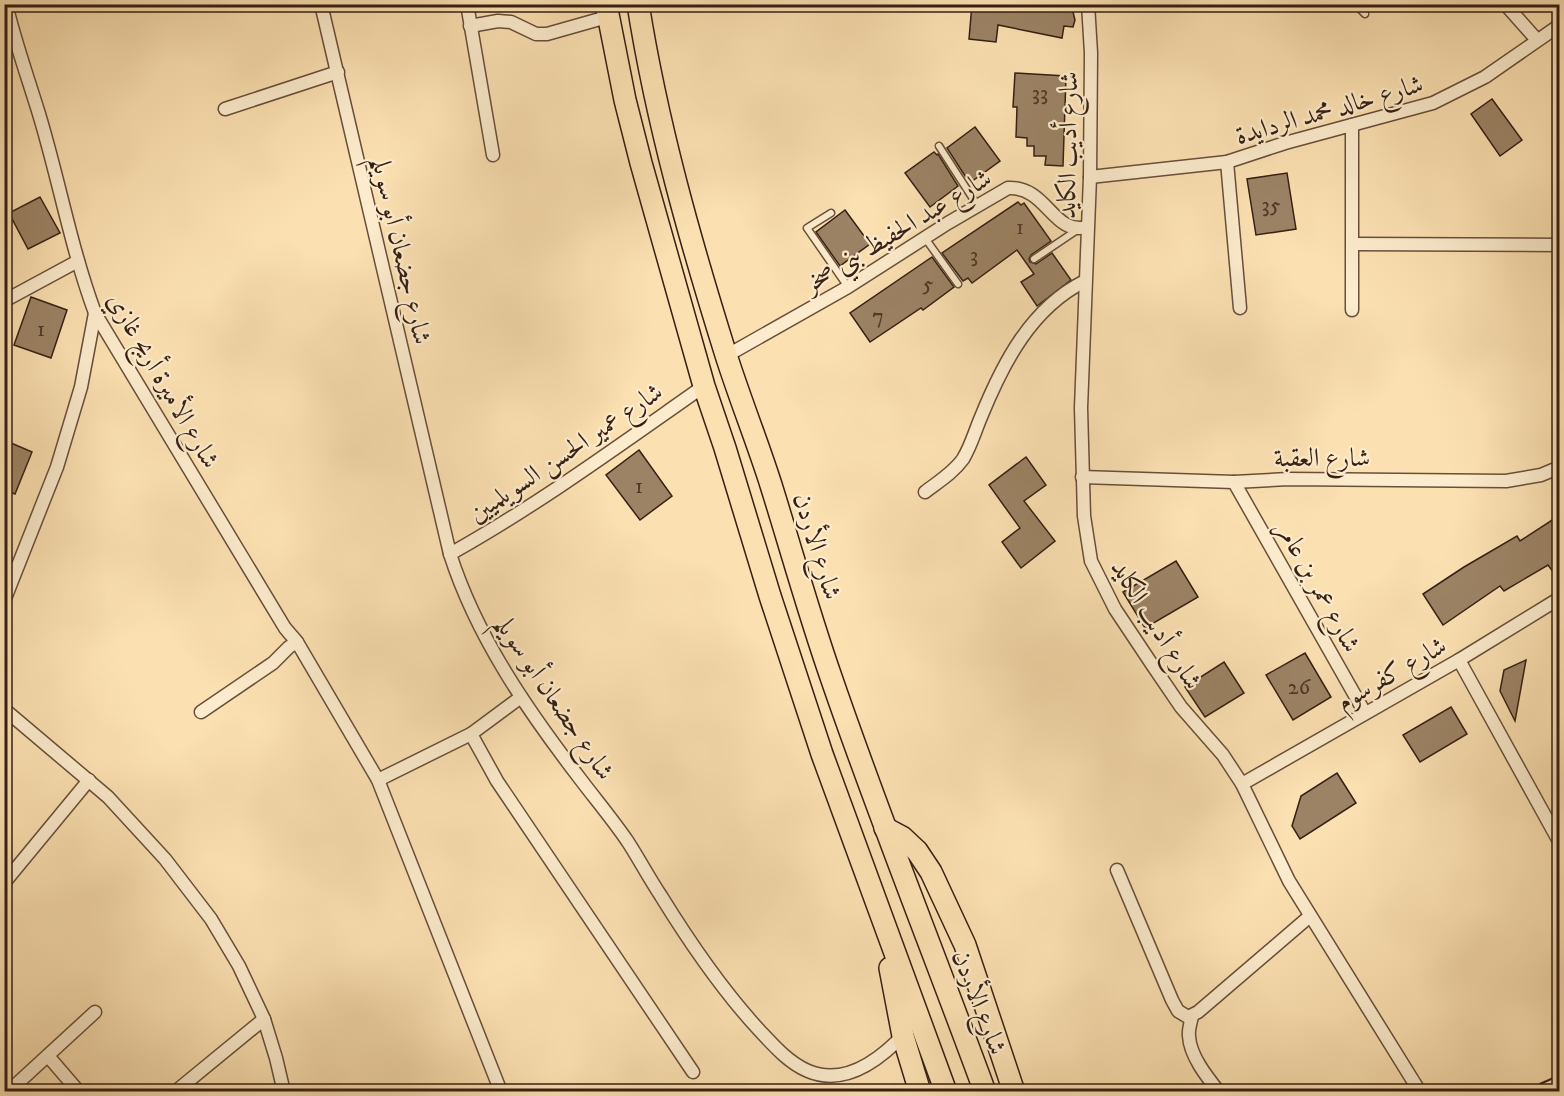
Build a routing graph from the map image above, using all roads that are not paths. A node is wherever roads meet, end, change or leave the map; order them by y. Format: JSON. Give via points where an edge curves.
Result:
{"nodes":[{"id":1,"x":6,"y":4,"type":"edge"},
{"id":2,"x":321,"y":4,"type":"edge"},
{"id":3,"x":467,"y":4,"type":"edge"},
{"id":4,"x":638,"y":4,"type":"edge"},
{"id":5,"x":1088,"y":4,"type":"edge"},
{"id":6,"x":1355,"y":4,"type":"edge"},
{"id":7,"x":1505,"y":4,"type":"edge"},
{"id":8,"x":606,"y":11,"type":"edge"},
{"id":9,"x":1365,"y":14,"type":"dead end"},
{"id":10,"x":1560,"y":25,"type":"edge"},
{"id":11,"x":470,"y":26,"type":"junction"},
{"id":12,"x":9,"y":34,"type":"edge"},
{"id":13,"x":1537,"y":40,"type":"junction"},
{"id":14,"x":338,"y":72,"type":"junction"},
{"id":15,"x":225,"y":109,"type":"dead end"},
{"id":16,"x":1352,"y":125,"type":"junction"},
{"id":17,"x":939,"y":146,"type":"dead end"},
{"id":18,"x":493,"y":155,"type":"dead end"},
{"id":19,"x":1227,"y":162,"type":"junction"},
{"id":20,"x":1090,"y":177,"type":"junction"},
{"id":21,"x":977,"y":205,"type":"junction"},
{"id":22,"x":831,"y":213,"type":"dead end"},
{"id":23,"x":1082,"y":228,"type":"junction"},
{"id":24,"x":925,"y":238,"type":"junction"},
{"id":25,"x":1353,"y":244,"type":"junction"},
{"id":26,"x":1560,"y":245,"type":"edge"},
{"id":27,"x":1034,"y":259,"type":"dead end"},
{"id":28,"x":78,"y":261,"type":"junction"},
{"id":29,"x":1085,"y":281,"type":"junction"},
{"id":30,"x":958,"y":284,"type":"dead end"},
{"id":31,"x":848,"y":287,"type":"junction"},
{"id":32,"x":4,"y":301,"type":"edge"},
{"id":33,"x":1240,"y":308,"type":"dead end"},
{"id":34,"x":1352,"y":310,"type":"dead end"},
{"id":35,"x":95,"y":313,"type":"junction"},
{"id":36,"x":726,"y":356,"type":"junction"},
{"id":37,"x":704,"y":386,"type":"junction"},
{"id":38,"x":1560,"y":467,"type":"edge"},
{"id":39,"x":1082,"y":477,"type":"junction"},
{"id":40,"x":1234,"y":482,"type":"junction"},
{"id":41,"x":925,"y":492,"type":"dead end"},
{"id":42,"x":450,"y":554,"type":"junction"},
{"id":43,"x":1560,"y":598,"type":"edge"},
{"id":44,"x":4,"y":601,"type":"edge"},
{"id":45,"x":297,"y":642,"type":"junction"},
{"id":46,"x":1459,"y":660,"type":"junction"},
{"id":47,"x":521,"y":697,"type":"junction"},
{"id":48,"x":4,"y":710,"type":"edge"},
{"id":49,"x":201,"y":712,"type":"dead end"},
{"id":50,"x":1365,"y":713,"type":"junction"},
{"id":51,"x":471,"y":734,"type":"junction"},
{"id":52,"x":89,"y":780,"type":"junction"},
{"id":53,"x":378,"y":780,"type":"junction"},
{"id":54,"x":1242,"y":784,"type":"junction"},
{"id":55,"x":885,"y":828,"type":"junction"},
{"id":56,"x":1560,"y":843,"type":"edge"},
{"id":57,"x":1118,"y":870,"type":"dead end"},
{"id":58,"x":867,"y":877,"type":"junction"},
{"id":59,"x":4,"y":883,"type":"edge"},
{"id":60,"x":1310,"y":916,"type":"junction"},
{"id":61,"x":95,"y":1012,"type":"dead end"},
{"id":62,"x":1192,"y":1016,"type":"junction"},
{"id":63,"x":920,"y":1018,"type":"junction"},
{"id":64,"x":264,"y":1019,"type":"junction"},
{"id":65,"x":903,"y":1036,"type":"junction"},
{"id":66,"x":48,"y":1056,"type":"junction"},
{"id":67,"x":693,"y":1072,"type":"dead end"},
{"id":68,"x":1560,"y":1084,"type":"edge"},
{"id":69,"x":8,"y":1092,"type":"edge"},
{"id":70,"x":79,"y":1092,"type":"edge"},
{"id":71,"x":175,"y":1092,"type":"edge"},
{"id":72,"x":284,"y":1092,"type":"edge"},
{"id":73,"x":501,"y":1092,"type":"edge"},
{"id":74,"x":920,"y":1092,"type":"edge"},
{"id":75,"x":946,"y":1092,"type":"edge"},
{"id":76,"x":985,"y":1092,"type":"edge"},
{"id":77,"x":1014,"y":1092,"type":"edge"},
{"id":78,"x":1219,"y":1092,"type":"edge"},
{"id":79,"x":1419,"y":1092,"type":"edge"},
{"id":80,"x":1544,"y":1092,"type":"edge"}],
"edges":[{"from":1,"to":12,"type":"street","name":"شارع الأميرة أريج غازي"},
{"from":2,"to":14,"type":"street","name":"شارع جضعان أبو سويلم"},
{"from":3,"to":11,"type":"street"},
{"from":4,"to":36,"type":"highway","name":"شارع الأردن","via":[[663,134]]},
{"from":5,"to":20,"type":"street","name":"شارع أديب الكايد"},
{"from":6,"to":9,"type":"lane"},
{"from":7,"to":13,"type":"street"},
{"from":8,"to":11,"type":"street","via":[[547,34],[536,34],[511,22]]},
{"from":8,"to":37,"type":"highway","via":[[641,162]]},
{"from":10,"to":13,"type":"street","name":"شارع خالد محمد الردايدة"},
{"from":11,"to":18,"type":"street"},
{"from":12,"to":28,"type":"street","name":"شارع الأميرة أريج غازي","via":[[39,114]]},
{"from":13,"to":16,"type":"street","name":"شارع خالد محمد الردايدة","via":[[1455,93],[1433,103]]},
{"from":14,"to":15,"type":"street"},
{"from":14,"to":42,"type":"street","name":"شارع جضعان أبو سويلم"},
{"from":16,"to":19,"type":"street","name":"شارع خالد محمد الردايدة"},
{"from":16,"to":25,"type":"street"},
{"from":17,"to":21,"type":"lane"},
{"from":19,"to":20,"type":"street","name":"شارع خالد محمد الردايدة"},
{"from":19,"to":33,"type":"street"},
{"from":20,"to":23,"type":"street","name":"شارع أديب الكايد"},
{"from":21,"to":23,"type":"street","name":"شارع عبد الحفيظ بني صخر","via":[[1008,188],[1017,188],[1041,201],[1061,221]]},
{"from":21,"to":24,"type":"street","name":"شارع عبد الحفيظ بني صخر"},
{"from":22,"to":31,"type":"lane","via":[[807,228]]},
{"from":23,"to":27,"type":"lane"},
{"from":23,"to":29,"type":"street","name":"شارع أديب الكايد"},
{"from":24,"to":30,"type":"lane"},
{"from":24,"to":31,"type":"street","name":"شارع عبد الحفيظ بني صخر"},
{"from":25,"to":26,"type":"street"},
{"from":25,"to":34,"type":"street"},
{"from":28,"to":32,"type":"street"},
{"from":28,"to":35,"type":"street","name":"شارع الأميرة أريج غازي"},
{"from":29,"to":39,"type":"street","name":"شارع أديب الكايد"},
{"from":29,"to":41,"type":"street","via":[[1059,297],[1029,326],[1015,347],[963,459]]},
{"from":31,"to":36,"type":"street","name":"شارع عبد الحفيظ بني صخر"},
{"from":35,"to":44,"type":"street","via":[[81,387],[57,467]]},
{"from":35,"to":45,"type":"street","name":"شارع الأميرة أريج غازي"},
{"from":36,"to":55,"type":"highway","name":"شارع الأردن","via":[[771,484],[827,667]]},
{"from":37,"to":42,"type":"street","name":"شارع عمير الحسن السويلميين","via":[[604,456]]},
{"from":37,"to":58,"type":"highway","via":[[811,720]]},
{"from":38,"to":40,"type":"street","name":"شارع العقبة","via":[[1506,481]]},
{"from":39,"to":40,"type":"street","name":"شارع العقبة"},
{"from":39,"to":54,"type":"street","name":"شارع أديب الكايد","via":[[1086,539],[1100,581],[1153,666]]},
{"from":40,"to":50,"type":"street","name":"شارع عمر بن عامر"},
{"from":42,"to":47,"type":"street","name":"شارع جضعان أبو سويلم","via":[[486,640]]},
{"from":43,"to":46,"type":"street","name":"شارع كفرسوم"},
{"from":45,"to":49,"type":"street"},
{"from":45,"to":53,"type":"street","name":"شارع الأميرة أريج غازي"},
{"from":46,"to":50,"type":"street","name":"شارع كفرسوم"},
{"from":46,"to":56,"type":"street"},
{"from":47,"to":51,"type":"street"},
{"from":47,"to":65,"type":"street","name":"شارع جضعان أبو سويلم","via":[[628,843],[728,995],[794,1064],[809,1072],[838,1076],[861,1069]]},
{"from":48,"to":52,"type":"street"},
{"from":50,"to":54,"type":"street","name":"شارع كفرسوم"},
{"from":51,"to":53,"type":"street"},
{"from":51,"to":67,"type":"street","via":[[497,781]]},
{"from":52,"to":59,"type":"street"},
{"from":52,"to":64,"type":"street","via":[[165,859],[211,919]]},
{"from":53,"to":73,"type":"street","name":"شارع الأميرة أريج غازي"},
{"from":54,"to":60,"type":"street","name":"شارع أديب الكايد"},
{"from":55,"to":76,"type":"highway","name":"شارع الأردن"},
{"from":55,"to":77,"type":"highway","via":[[917,851],[936,882],[964,945]]},
{"from":57,"to":62,"type":"street","via":[[1172,1000],[1183,1015]]},
{"from":58,"to":63,"type":"highway"},
{"from":58,"to":65,"type":"highway"},
{"from":60,"to":62,"type":"street"},
{"from":60,"to":79,"type":"street","name":"شارع أديب الكايد"},
{"from":61,"to":66,"type":"street"},
{"from":62,"to":78,"type":"street","via":[[1188,1035],[1193,1051]]},
{"from":63,"to":65,"type":"street","name":"شارع جضعان أبو سويلم"},
{"from":63,"to":75,"type":"highway"},
{"from":64,"to":71,"type":"street"},
{"from":64,"to":72,"type":"street"},
{"from":65,"to":74,"type":"highway"},
{"from":66,"to":69,"type":"street"},
{"from":66,"to":70,"type":"street"},
{"from":68,"to":80,"type":"main road"}]}
